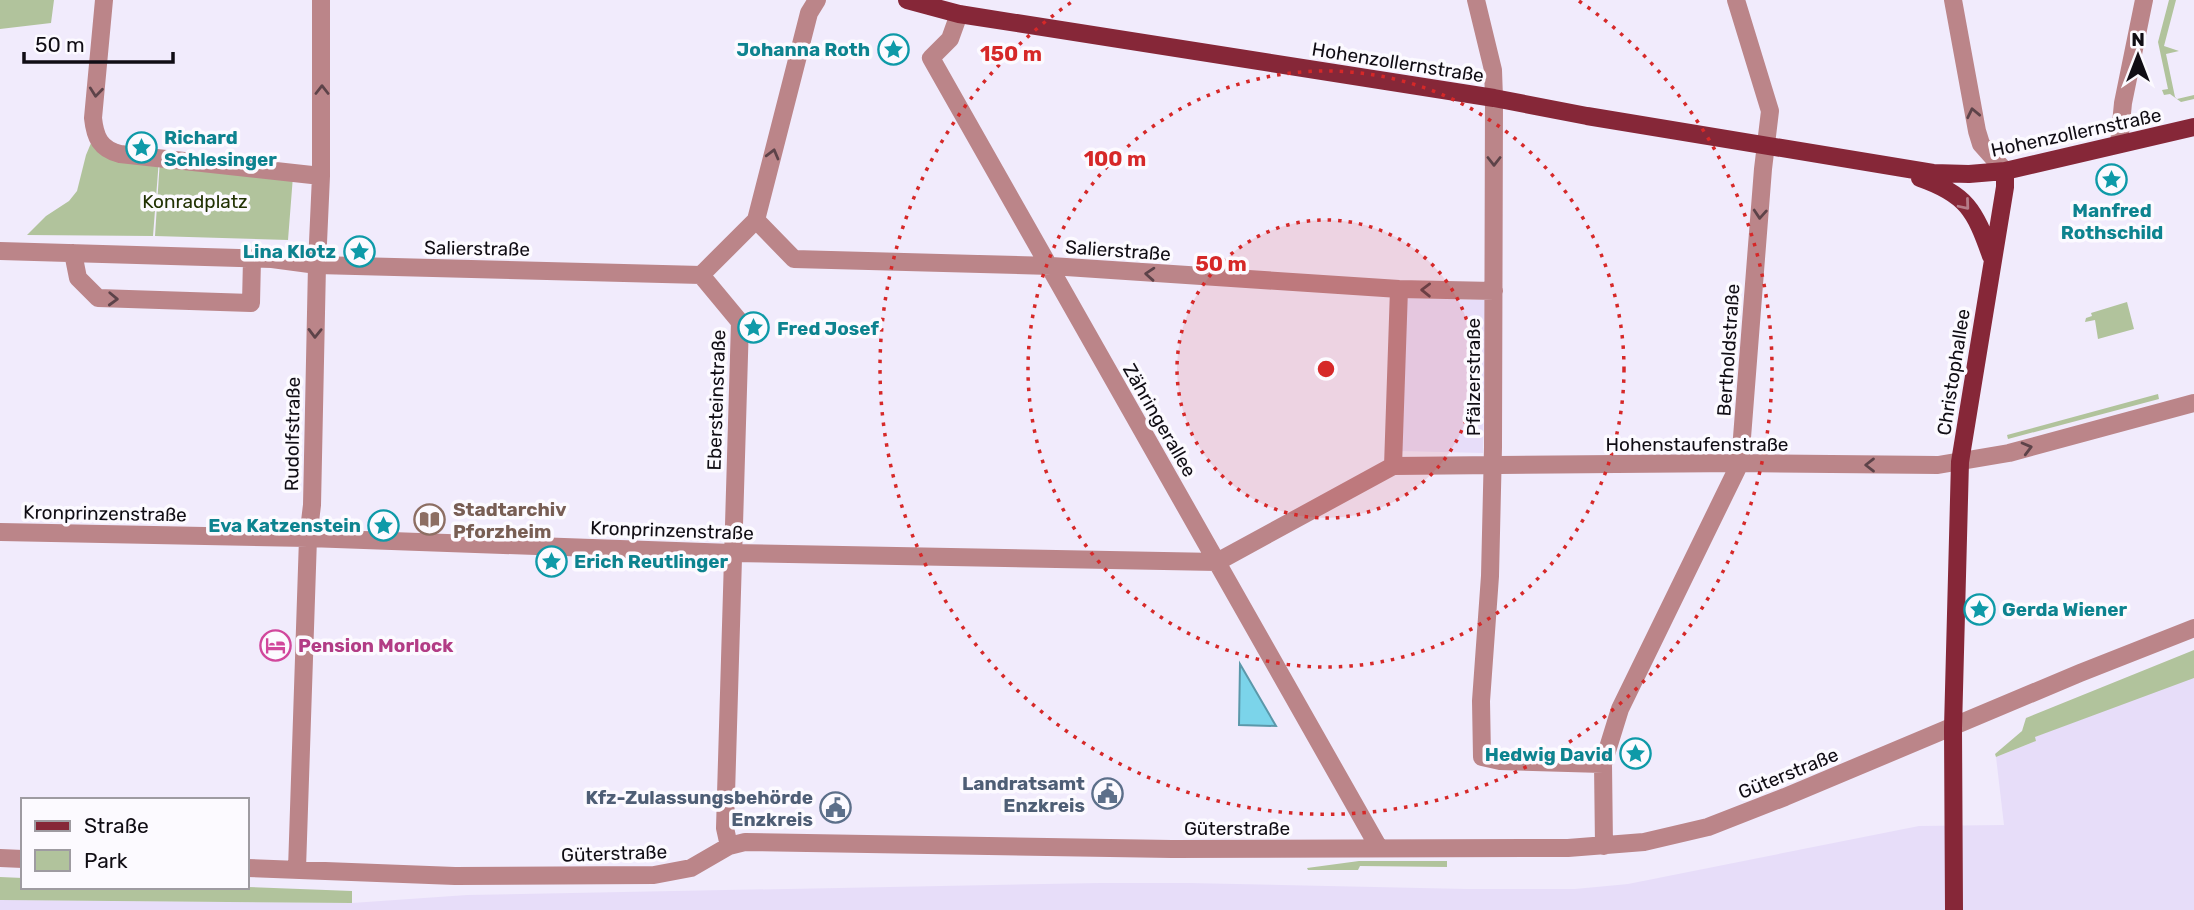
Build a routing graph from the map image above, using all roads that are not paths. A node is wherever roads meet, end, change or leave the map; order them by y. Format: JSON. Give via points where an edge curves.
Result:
{"nodes":[{"id":1,"x":104,"y":0,"type":"edge"},
{"id":2,"x":321,"y":0,"type":"edge"},
{"id":3,"x":817,"y":0,"type":"edge"},
{"id":4,"x":907,"y":0,"type":"edge"},
{"id":5,"x":1476,"y":0,"type":"edge"},
{"id":6,"x":1735,"y":0,"type":"edge"},
{"id":7,"x":1953,"y":0,"type":"edge"},
{"id":8,"x":2144,"y":0,"type":"edge"},
{"id":9,"x":959,"y":14,"type":"junction"},
{"id":10,"x":1494,"y":98,"type":"junction"},
{"id":11,"x":2194,"y":127,"type":"edge"},
{"id":12,"x":2119,"y":144,"type":"junction"},
{"id":13,"x":1766,"y":146,"type":"junction"},
{"id":14,"x":1883,"y":165,"type":"junction"},
{"id":15,"x":2006,"y":170,"type":"junction"},
{"id":16,"x":321,"y":176,"type":"junction"},
{"id":17,"x":755,"y":220,"type":"junction"},
{"id":18,"x":0,"y":251,"type":"edge"},
{"id":19,"x":73,"y":253,"type":"junction"},
{"id":20,"x":252,"y":259,"type":"junction"},
{"id":21,"x":1992,"y":260,"type":"junction"},
{"id":22,"x":317,"y":265,"type":"junction"},
{"id":23,"x":1051,"y":266,"type":"junction"},
{"id":24,"x":701,"y":275,"type":"junction"},
{"id":25,"x":1399,"y":289,"type":"junction"},
{"id":26,"x":1494,"y":291,"type":"junction"},
{"id":27,"x":2194,"y":403,"type":"edge"},
{"id":28,"x":1960,"y":462,"type":"junction"},
{"id":29,"x":1740,"y":463,"type":"junction"},
{"id":30,"x":1393,"y":466,"type":"junction"},
{"id":31,"x":1492,"y":466,"type":"junction"},
{"id":32,"x":0,"y":532,"type":"edge"},
{"id":33,"x":308,"y":538,"type":"junction"},
{"id":34,"x":732,"y":554,"type":"junction"},
{"id":35,"x":1217,"y":562,"type":"junction"},
{"id":36,"x":2194,"y":628,"type":"edge"},
{"id":37,"x":1953,"y":728,"type":"junction"},
{"id":38,"x":1603,"y":764,"type":"junction"},
{"id":39,"x":729,"y":846,"type":"junction"},
{"id":40,"x":1604,"y":846,"type":"junction"},
{"id":41,"x":1379,"y":848,"type":"junction"},
{"id":42,"x":0,"y":858,"type":"edge"},
{"id":43,"x":21,"y":859,"type":"edge"},
{"id":44,"x":248,"y":867,"type":"edge"},
{"id":45,"x":298,"y":869,"type":"junction"},
{"id":46,"x":1954,"y":910,"type":"edge"}],
"edges":[{"from":1,"to":16,"type":"street","one_way":true,"via":[[94,125],[99,142],[113,152]]},
{"from":16,"to":2,"type":"street","name":"Rudolfstraße","one_way":true},
{"from":17,"to":3,"type":"street","one_way":true,"via":[[809,13]]},
{"from":4,"to":9,"type":"main road","name":"Hohenzollernstraße"},
{"from":5,"to":10,"type":"street","name":"Pfälzerstraße","via":[[1493,70]]},
{"from":6,"to":13,"type":"street","name":"Bertholdstraße","via":[[1769,104]]},
{"from":15,"to":7,"type":"street","one_way":true,"via":[[1982,144],[1977,131]]},
{"from":8,"to":12,"type":"street"},
{"from":9,"to":10,"type":"main road","name":"Hohenzollernstraße"},
{"from":9,"to":23,"type":"street","name":"Zähringerallee","via":[[950,39],[932,58]]},
{"from":10,"to":13,"type":"main road","name":"Hohenzollernstraße"},
{"from":10,"to":26,"type":"street","name":"Pfälzerstraße","one_way":true},
{"from":11,"to":12,"type":"main road","name":"Hohenzollernstraße"},
{"from":12,"to":15,"type":"main road","name":"Hohenzollernstraße"},
{"from":13,"to":14,"type":"main road","name":"Hohenzollernstraße"},
{"from":13,"to":29,"type":"street","name":"Bertholdstraße","one_way":true},
{"from":14,"to":15,"type":"main road","name":"Hohenzollernstraße","via":[[1959,174]]},
{"from":14,"to":21,"type":"main road","name":"Hohenzollernstraße","one_way":true,"via":[[1939,184],[1961,198],[1979,224]]},
{"from":15,"to":21,"type":"main road","name":"Christophallee"},
{"from":16,"to":22,"type":"street","name":"Rudolfstraße"},
{"from":17,"to":23,"type":"street","name":"Salierstraße","via":[[794,259]]},
{"from":17,"to":24,"type":"street"},
{"from":18,"to":19,"type":"street","name":"Salierstraße"},
{"from":19,"to":20,"type":"street","name":"Salierstraße"},
{"from":19,"to":20,"type":"street","one_way":true,"via":[[78,278],[98,298],[251,303]]},
{"from":20,"to":22,"type":"street","name":"Salierstraße"},
{"from":21,"to":28,"type":"main road","name":"Christophallee"},
{"from":22,"to":24,"type":"street","name":"Salierstraße"},
{"from":22,"to":33,"type":"street","name":"Rudolfstraße","one_way":true},
{"from":25,"to":23,"type":"street","name":"Salierstraße","one_way":true},
{"from":23,"to":35,"type":"street","name":"Zähringerallee"},
{"from":24,"to":34,"type":"street","name":"Ebersteinstraße","via":[[740,322]]},
{"from":26,"to":25,"type":"street","name":"Salierstraße","one_way":true},
{"from":25,"to":30,"type":"street"},
{"from":26,"to":31,"type":"street","name":"Pfälzerstraße"},
{"from":28,"to":27,"type":"street","name":"Hohenstaufenstraße","one_way":true},
{"from":28,"to":29,"type":"street","name":"Hohenstaufenstraße","one_way":true},
{"from":28,"to":37,"type":"main road","name":"Christophallee"},
{"from":29,"to":31,"type":"street","name":"Hohenstaufenstraße"},
{"from":29,"to":38,"type":"street","name":"Bertholdstraße","via":[[1620,709]]},
{"from":30,"to":31,"type":"street","name":"Hohenstaufenstraße"},
{"from":30,"to":35,"type":"street","name":"Hohenstaufenstraße"},
{"from":31,"to":38,"type":"street","name":"Pfälzerstraße","via":[[1482,757]]},
{"from":32,"to":33,"type":"street","name":"Kronprinzenstraße"},
{"from":33,"to":34,"type":"street","name":"Kronprinzenstraße"},
{"from":33,"to":45,"type":"street","name":"Rudolfstraße"},
{"from":34,"to":35,"type":"street","name":"Kronprinzenstraße"},
{"from":34,"to":39,"type":"street","name":"Ebersteinstraße","via":[[725,828]]},
{"from":35,"to":41,"type":"street","name":"Zähringerallee"},
{"from":36,"to":37,"type":"street","name":"Güterstraße"},
{"from":37,"to":40,"type":"street","name":"Güterstraße","via":[[1707,827],[1651,841]]},
{"from":37,"to":46,"type":"main road","name":"Christophallee"},
{"from":38,"to":40,"type":"street","name":"Bertholdstraße"},
{"from":39,"to":41,"type":"street","name":"Güterstraße","via":[[745,842]]},
{"from":39,"to":45,"type":"street","name":"Güterstraße","via":[[691,868],[654,875],[455,876]]},
{"from":40,"to":41,"type":"street","name":"Güterstraße"},
{"from":42,"to":43,"type":"street"},
{"from":44,"to":45,"type":"street","name":"Güterstraße"}]}
